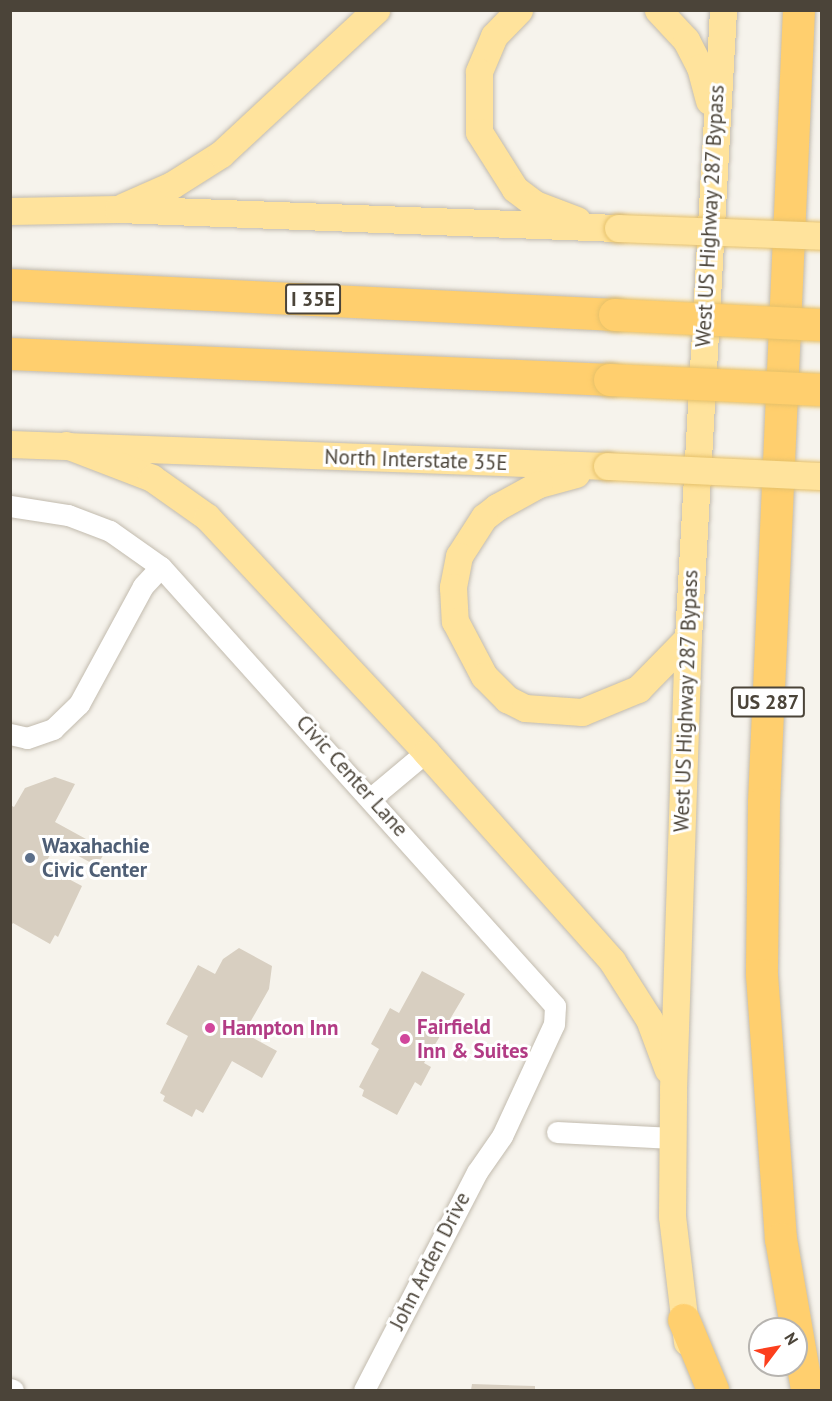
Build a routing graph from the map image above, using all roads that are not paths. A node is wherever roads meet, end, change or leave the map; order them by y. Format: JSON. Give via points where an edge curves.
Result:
{"nodes":[{"id":1,"x":376,"y":10,"type":"edge"},
{"id":2,"x":519,"y":10,"type":"edge"},
{"id":3,"x":658,"y":10,"type":"edge"},
{"id":4,"x":723,"y":10,"type":"edge"},
{"id":5,"x":799,"y":10,"type":"edge"},
{"id":6,"x":712,"y":138,"type":"junction"},
{"id":7,"x":118,"y":209,"type":"junction"},
{"id":8,"x":10,"y":211,"type":"edge"},
{"id":9,"x":608,"y":228,"type":"junction"},
{"id":10,"x":822,"y":236,"type":"edge"},
{"id":11,"x":10,"y":285,"type":"edge"},
{"id":12,"x":822,"y":325,"type":"edge"},
{"id":13,"x":10,"y":354,"type":"edge"},
{"id":14,"x":822,"y":390,"type":"edge"},
{"id":15,"x":10,"y":444,"type":"edge"},
{"id":16,"x":66,"y":445,"type":"junction"},
{"id":17,"x":607,"y":466,"type":"junction"},
{"id":18,"x":822,"y":476,"type":"edge"},
{"id":19,"x":10,"y":506,"type":"edge"},
{"id":20,"x":161,"y":567,"type":"junction"},
{"id":21,"x":688,"y":638,"type":"junction"},
{"id":22,"x":10,"y":734,"type":"edge"},
{"id":23,"x":426,"y":752,"type":"junction"},
{"id":24,"x":371,"y":798,"type":"junction"},
{"id":25,"x":673,"y":1089,"type":"junction"},
{"id":26,"x":557,"y":1132,"type":"dead end"},
{"id":27,"x":502,"y":1136,"type":"joint"},
{"id":28,"x":672,"y":1138,"type":"junction"},
{"id":29,"x":684,"y":1320,"type":"junction"},
{"id":30,"x":364,"y":1390,"type":"edge"},
{"id":31,"x":700,"y":1390,"type":"edge"},
{"id":32,"x":713,"y":1390,"type":"edge"},
{"id":33,"x":807,"y":1390,"type":"edge"}],
"edges":[{"from":1,"to":7,"type":"main road","via":[[221,154],[172,185]]},
{"from":2,"to":9,"type":"main road","via":[[494,36],[478,72],[478,132],[505,178],[526,199]]},
{"from":3,"to":6,"type":"main road","via":[[686,40],[700,67]]},
{"from":4,"to":6,"type":"main road","name":"West US Highway 287 Bypass"},
{"from":5,"to":33,"type":"highway","number":"US 287","via":[[764,803],[762,975],[781,1239]]},
{"from":6,"to":21,"type":"main road","name":"West US Highway 287 Bypass"},
{"from":7,"to":8,"type":"main road"},
{"from":7,"to":9,"type":"main road"},
{"from":9,"to":10,"type":"main road","bridge":true},
{"from":11,"to":12,"type":"highway","number":"I 35E","bridge":true},
{"from":13,"to":14,"type":"highway","bridge":true},
{"from":15,"to":16,"type":"main road","name":"North Interstate 35E"},
{"from":16,"to":17,"type":"main road","name":"North Interstate 35E"},
{"from":16,"to":23,"type":"main road","via":[[152,478],[207,517]]},
{"from":17,"to":18,"type":"main road","name":"North Interstate 35E","bridge":true},
{"from":17,"to":21,"type":"main road","via":[[539,484],[484,517],[465,543],[455,572],[453,604],[460,637],[484,676],[507,699],[537,711],[565,713],[596,709],[626,697],[663,669]]},
{"from":19,"to":20,"type":"street","name":"Civic Center Lane","via":[[68,515],[110,531]]},
{"from":20,"to":22,"type":"street","via":[[143,586],[79,704],[53,729],[27,738]]},
{"from":20,"to":24,"type":"street","name":"Civic Center Lane"},
{"from":21,"to":25,"type":"main road","name":"West US Highway 287 Bypass"},
{"from":23,"to":24,"type":"street"},
{"from":23,"to":25,"type":"main road","via":[[612,961],[649,1019]]},
{"from":24,"to":27,"type":"street","name":"Civic Center Lane","via":[[555,1006],[554,1024]]},
{"from":25,"to":28,"type":"main road","name":"West US Highway 287 Bypass"},
{"from":26,"to":28,"type":"street"},
{"from":27,"to":30,"type":"street","name":"John Arden Drive","via":[[472,1180]]},
{"from":28,"to":29,"type":"main road","name":"West US Highway 287 Bypass","via":[[673,1227]]},
{"from":29,"to":31,"type":"main road","name":"West US Highway 287 Bypass"},
{"from":29,"to":32,"type":"highway"}]}
